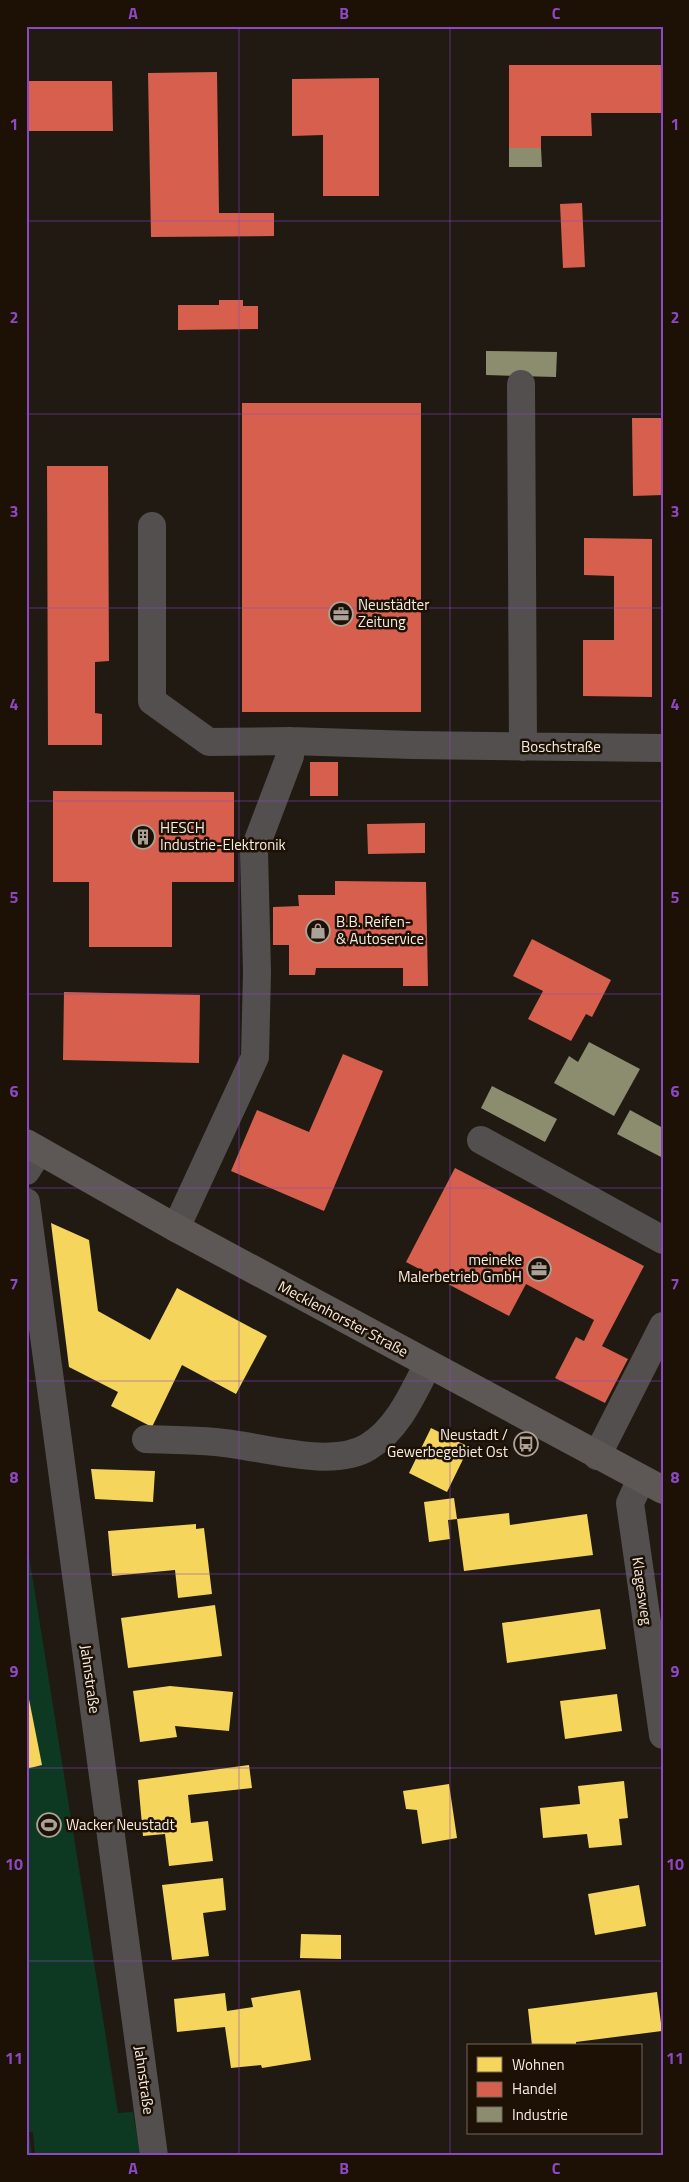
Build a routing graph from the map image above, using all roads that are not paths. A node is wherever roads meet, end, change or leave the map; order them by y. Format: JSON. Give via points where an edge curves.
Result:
{"nodes":[{"id":1,"x":521,"y":384,"type":"dead end"},
{"id":2,"x":152,"y":526,"type":"dead end"},
{"id":3,"x":292,"y":741,"type":"junction"},
{"id":4,"x":523,"y":747,"type":"junction"},
{"id":5,"x":663,"y":748,"type":"edge"},
{"id":6,"x":482,"y":1140,"type":"dead end"},
{"id":7,"x":30,"y":1155,"type":"edge"},
{"id":8,"x":26,"y":1202,"type":"edge"},
{"id":9,"x":176,"y":1228,"type":"junction"},
{"id":10,"x":663,"y":1240,"type":"edge"},
{"id":11,"x":663,"y":1326,"type":"edge"},
{"id":12,"x":428,"y":1364,"type":"junction"},
{"id":13,"x":146,"y":1439,"type":"dead end"},
{"id":14,"x":597,"y":1456,"type":"junction"},
{"id":15,"x":652,"y":1484,"type":"edge"},
{"id":16,"x":663,"y":1735,"type":"edge"},
{"id":17,"x":154,"y":2156,"type":"edge"}],
"edges":[{"from":1,"to":4,"type":"street"},
{"from":2,"to":3,"type":"street","name":"Boschstraße","via":[[152,701],[209,742]]},
{"from":3,"to":4,"type":"street","name":"Boschstraße"},
{"from":3,"to":9,"type":"street","via":[[290,756],[254,851],[255,1058]]},
{"from":4,"to":5,"type":"street","name":"Boschstraße"},
{"from":6,"to":10,"type":"street"},
{"from":7,"to":9,"type":"main road","name":"Mecklenhorster Straße"},
{"from":8,"to":17,"type":"street","name":"Jahnstraße"},
{"from":9,"to":12,"type":"main road","name":"Mecklenhorster Straße"},
{"from":11,"to":14,"type":"street"},
{"from":12,"to":13,"type":"street","via":[[398,1418],[370,1446],[352,1455],[327,1457],[215,1442]]},
{"from":12,"to":14,"type":"main road","name":"Mecklenhorster Straße"},
{"from":14,"to":15,"type":"main road","name":"Mecklenhorster Straße"},
{"from":15,"to":16,"type":"street","name":"Klagesweg","via":[[630,1504]]}]}
